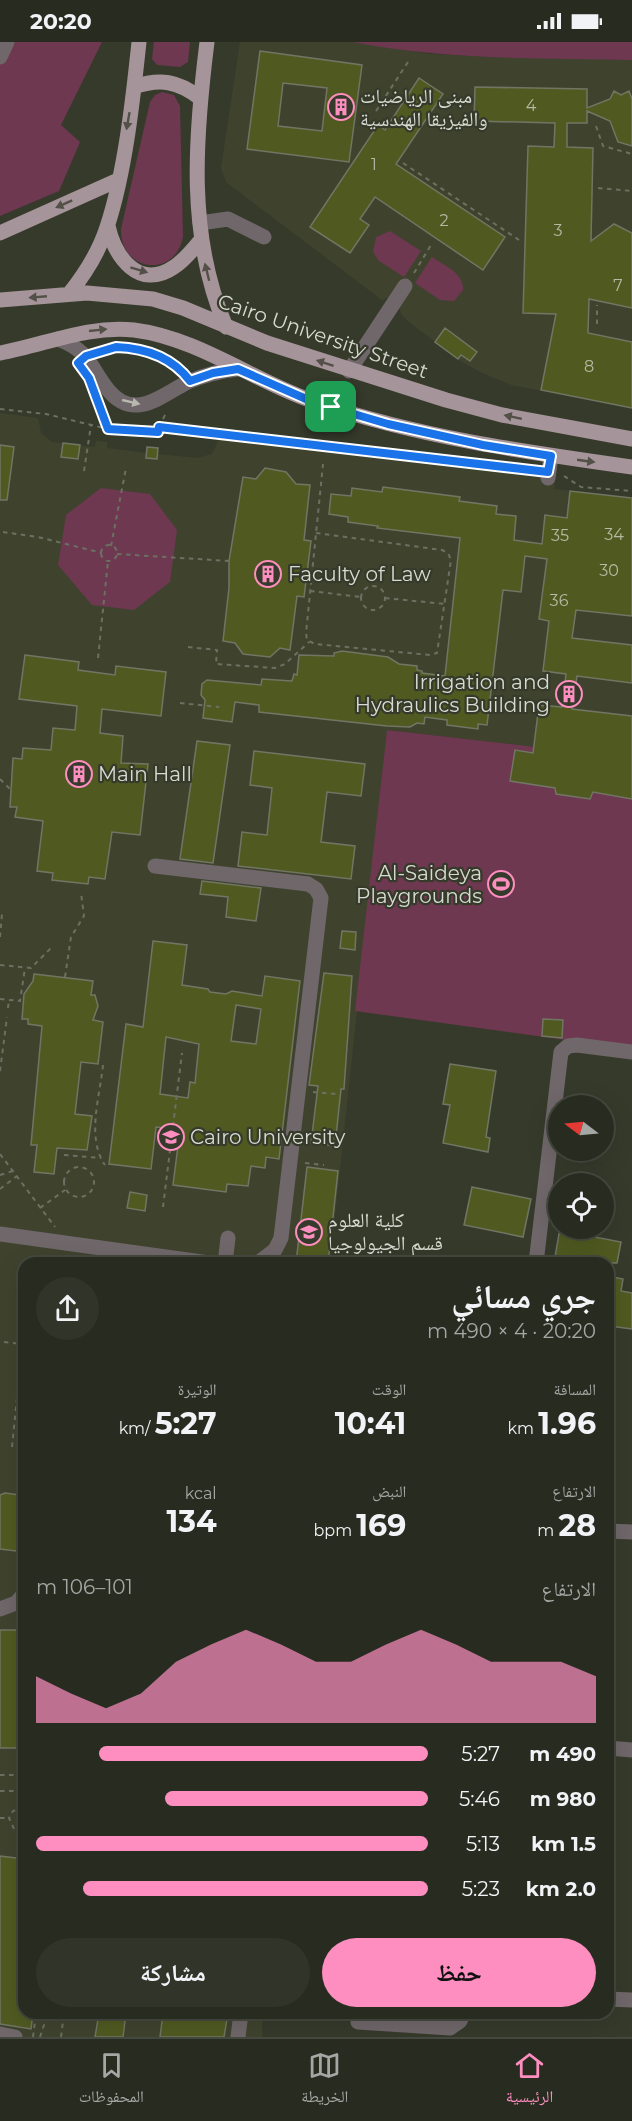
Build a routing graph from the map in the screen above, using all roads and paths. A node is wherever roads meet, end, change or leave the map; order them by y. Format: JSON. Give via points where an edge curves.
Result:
{"nodes":[{"id":1,"x":7,"y":42,"type":"edge"},
{"id":2,"x":140,"y":42,"type":"edge"},
{"id":3,"x":207,"y":42,"type":"edge"},
{"id":4,"x":0,"y":57,"type":"edge"},
{"id":5,"x":408,"y":63,"type":"dead end"},
{"id":6,"x":134,"y":87,"type":"junction"},
{"id":7,"x":200,"y":98,"type":"junction"},
{"id":8,"x":376,"y":111,"type":"dead end"},
{"id":9,"x":596,"y":126,"type":"dead end"},
{"id":10,"x":632,"y":154,"type":"edge"},
{"id":11,"x":403,"y":163,"type":"dead end"},
{"id":12,"x":118,"y":180,"type":"junction"},
{"id":13,"x":598,"y":188,"type":"dead end"},
{"id":14,"x":632,"y":191,"type":"edge"},
{"id":15,"x":200,"y":222,"type":"junction"},
{"id":16,"x":108,"y":226,"type":"junction"},
{"id":17,"x":0,"y":233,"type":"edge"},
{"id":18,"x":264,"y":237,"type":"dead end"},
{"id":19,"x":201,"y":240,"type":"junction"},
{"id":20,"x":519,"y":240,"type":"dead end"},
{"id":21,"x":431,"y":245,"type":"dead end"},
{"id":22,"x":405,"y":286,"type":"joint"},
{"id":23,"x":69,"y":294,"type":"junction"},
{"id":24,"x":0,"y":300,"type":"edge"},
{"id":25,"x":597,"y":305,"type":"dead end"},
{"id":26,"x":597,"y":324,"type":"dead end"},
{"id":27,"x":226,"y":327,"type":"junction"},
{"id":28,"x":58,"y":339,"type":"junction"},
{"id":29,"x":0,"y":353,"type":"edge"},
{"id":30,"x":86,"y":356,"type":"junction"},
{"id":31,"x":238,"y":369,"type":"junction"},
{"id":32,"x":349,"y":371,"type":"junction"},
{"id":33,"x":190,"y":381,"type":"junction"},
{"id":34,"x":96,"y":398,"type":"dead end"},
{"id":35,"x":331,"y":407,"type":"junction"},
{"id":36,"x":0,"y":408,"type":"edge"},
{"id":37,"x":168,"y":410,"type":"dead end"},
{"id":38,"x":91,"y":425,"type":"junction"},
{"id":39,"x":159,"y":427,"type":"junction"},
{"id":40,"x":108,"y":429,"type":"junction"},
{"id":41,"x":632,"y":439,"type":"edge"},
{"id":42,"x":551,"y":456,"type":"junction"},
{"id":43,"x":323,"y":464,"type":"dead end"},
{"id":44,"x":632,"y":467,"type":"edge"},
{"id":45,"x":126,"y":468,"type":"dead end"},
{"id":46,"x":84,"y":471,"type":"dead end"},
{"id":47,"x":548,"y":475,"type":"junction"},
{"id":48,"x":632,"y":491,"type":"edge"},
{"id":49,"x":3,"y":532,"type":"dead end"},
{"id":50,"x":316,"y":533,"type":"junction"},
{"id":51,"x":111,"y":546,"type":"junction"},
{"id":52,"x":102,"y":553,"type":"junction"},
{"id":53,"x":117,"y":554,"type":"junction"},
{"id":54,"x":108,"y":561,"type":"junction"},
{"id":55,"x":229,"y":561,"type":"dead end"},
{"id":56,"x":310,"y":591,"type":"junction"},
{"id":57,"x":361,"y":597,"type":"junction"},
{"id":58,"x":385,"y":598,"type":"junction"},
{"id":59,"x":445,"y":604,"type":"junction"},
{"id":60,"x":309,"y":642,"type":"junction"},
{"id":61,"x":188,"y":647,"type":"dead end"},
{"id":62,"x":98,"y":658,"type":"dead end"},
{"id":63,"x":180,"y":703,"type":"dead end"},
{"id":64,"x":219,"y":707,"type":"dead end"},
{"id":65,"x":0,"y":779,"type":"edge"},
{"id":66,"x":11,"y":790,"type":"dead end"},
{"id":67,"x":155,"y":866,"type":"dead end"},
{"id":68,"x":81,"y":893,"type":"dead end"},
{"id":69,"x":3,"y":914,"type":"dead end"},
{"id":70,"x":0,"y":937,"type":"edge"},
{"id":71,"x":51,"y":948,"type":"dead end"},
{"id":72,"x":0,"y":965,"type":"edge"},
{"id":73,"x":25,"y":968,"type":"junction"},
{"id":74,"x":65,"y":977,"type":"dead end"},
{"id":75,"x":0,"y":999,"type":"edge"},
{"id":76,"x":9,"y":1000,"type":"junction"},
{"id":77,"x":8,"y":1008,"type":"dead end"},
{"id":78,"x":7,"y":1017,"type":"dead end"},
{"id":79,"x":632,"y":1052,"type":"edge"},
{"id":80,"x":182,"y":1053,"type":"dead end"},
{"id":81,"x":104,"y":1065,"type":"dead end"},
{"id":82,"x":0,"y":1071,"type":"edge"},
{"id":83,"x":299,"y":1092,"type":"junction"},
{"id":84,"x":336,"y":1094,"type":"dead end"},
{"id":85,"x":0,"y":1154,"type":"edge"},
{"id":86,"x":64,"y":1155,"type":"dead end"},
{"id":87,"x":101,"y":1158,"type":"junction"},
{"id":88,"x":290,"y":1161,"type":"junction"},
{"id":89,"x":105,"y":1165,"type":"dead end"},
{"id":90,"x":324,"y":1165,"type":"dead end"},
{"id":91,"x":13,"y":1171,"type":"junction"},
{"id":92,"x":0,"y":1175,"type":"edge"},
{"id":93,"x":16,"y":1176,"type":"junction"},
{"id":94,"x":65,"y":1189,"type":"junction"},
{"id":95,"x":0,"y":1190,"type":"edge"},
{"id":96,"x":163,"y":1207,"type":"dead end"},
{"id":97,"x":40,"y":1208,"type":"junction"},
{"id":98,"x":0,"y":1234,"type":"edge"},
{"id":99,"x":228,"y":1238,"type":"dead end"},
{"id":100,"x":67,"y":1244,"type":"junction"},
{"id":101,"x":147,"y":1257,"type":"edge"},
{"id":102,"x":226,"y":1257,"type":"edge"},
{"id":103,"x":269,"y":1257,"type":"edge"},
{"id":104,"x":537,"y":1257,"type":"edge"},
{"id":105,"x":3,"y":1342,"type":"dead end"},
{"id":106,"x":18,"y":1344,"type":"edge"},
{"id":107,"x":18,"y":1395,"type":"edge"},
{"id":108,"x":12,"y":1447,"type":"dead end"},
{"id":109,"x":614,"y":1530,"type":"edge"},
{"id":110,"x":632,"y":1532,"type":"edge"},
{"id":111,"x":18,"y":1601,"type":"edge"},
{"id":112,"x":0,"y":1609,"type":"edge"},
{"id":113,"x":614,"y":1748,"type":"edge"},
{"id":114,"x":632,"y":1750,"type":"edge"},
{"id":115,"x":0,"y":1775,"type":"edge"},
{"id":116,"x":18,"y":1775,"type":"edge"},
{"id":117,"x":0,"y":1791,"type":"edge"},
{"id":118,"x":18,"y":1791,"type":"edge"},
{"id":119,"x":18,"y":1809,"type":"edge"},
{"id":120,"x":0,"y":1818,"type":"edge"},
{"id":121,"x":9,"y":1818,"type":"junction"},
{"id":122,"x":18,"y":1831,"type":"edge"},
{"id":123,"x":614,"y":1999,"type":"edge"},
{"id":124,"x":632,"y":2000,"type":"edge"},
{"id":125,"x":35,"y":2019,"type":"edge"},
{"id":126,"x":46,"y":2019,"type":"edge"},
{"id":127,"x":63,"y":2019,"type":"edge"},
{"id":128,"x":240,"y":2019,"type":"edge"},
{"id":129,"x":461,"y":2019,"type":"edge"},
{"id":130,"x":358,"y":2024,"type":"edge"},
{"id":131,"x":0,"y":2034,"type":"edge"},
{"id":132,"x":15,"y":2037,"type":"edge"},
{"id":133,"x":33,"y":2037,"type":"edge"},
{"id":134,"x":40,"y":2037,"type":"edge"},
{"id":135,"x":61,"y":2037,"type":"edge"},
{"id":136,"x":238,"y":2037,"type":"edge"}],
"edges":[{"from":1,"to":4,"type":"street"},
{"from":2,"to":6,"type":"main road"},
{"from":3,"to":7,"type":"main road"},
{"from":5,"to":8,"type":"path"},
{"from":6,"to":7,"type":"main road","via":[[151,81],[169,81]]},
{"from":6,"to":12,"type":"main road","one_way":true},
{"from":7,"to":15,"type":"main road"},
{"from":9,"to":10,"type":"path","via":[[603,146]]},
{"from":11,"to":20,"type":"path"},
{"from":12,"to":16,"type":"main road"},
{"from":12,"to":17,"type":"main road","one_way":true},
{"from":13,"to":14,"type":"path"},
{"from":15,"to":18,"type":"street","via":[[228,219]]},
{"from":15,"to":19,"type":"main road"},
{"from":16,"to":19,"type":"main road","one_way":true,"via":[[112,246],[120,259],[145,273],[173,268]]},
{"from":16,"to":23,"type":"main road","via":[[87,269]]},
{"from":27,"to":19,"type":"main road","one_way":true,"via":[[208,280]]},
{"from":21,"to":22,"type":"path"},
{"from":22,"to":32,"type":"street"},
{"from":23,"to":24,"type":"main road","name":"Cairo University Street","one_way":true},
{"from":23,"to":27,"type":"main road","name":"Cairo University Street","via":[[105,293],[153,299]]},
{"from":25,"to":26,"type":"path"},
{"from":32,"to":27,"type":"main road","name":"Cairo University Street","one_way":true},
{"from":28,"to":29,"type":"main road"},
{"from":28,"to":30,"type":"street"},
{"from":28,"to":31,"type":"main road","one_way":true,"via":[[104,329],[134,330],[162,336]]},
{"from":30,"to":33,"type":"path","via":[[116,347],[139,349],[172,363]]},
{"from":30,"to":33,"type":"street","one_way":true,"via":[[108,391],[124,402],[159,400]]},
{"from":31,"to":33,"type":"street"},
{"from":31,"to":35,"type":"main road"},
{"from":32,"to":35,"type":"path"},
{"from":41,"to":32,"type":"main road","name":"Cairo University Street","one_way":true,"via":[[502,415]]},
{"from":34,"to":40,"type":"path"},
{"from":35,"to":42,"type":"main road","via":[[437,435]]},
{"from":36,"to":38,"type":"path"},
{"from":37,"to":39,"type":"path"},
{"from":38,"to":40,"type":"path"},
{"from":38,"to":46,"type":"path"},
{"from":39,"to":40,"type":"path","via":[[158,432]]},
{"from":39,"to":47,"type":"path"},
{"from":42,"to":44,"type":"main road","one_way":true},
{"from":42,"to":47,"type":"street"},
{"from":43,"to":50,"type":"path"},
{"from":45,"to":51,"type":"path"},
{"from":47,"to":48,"type":"path","via":[[565,476],[581,487]]},
{"from":49,"to":52,"type":"path"},
{"from":50,"to":56,"type":"path"},
{"from":50,"to":59,"type":"path","via":[[446,551],[451,560]]},
{"from":51,"to":52,"type":"path"},
{"from":51,"to":53,"type":"path"},
{"from":52,"to":54,"type":"path"},
{"from":53,"to":54,"type":"path"},
{"from":53,"to":55,"type":"path"},
{"from":54,"to":62,"type":"path"},
{"from":56,"to":57,"type":"path"},
{"from":56,"to":60,"type":"path","via":[[306,636]]},
{"from":57,"to":58,"type":"path","via":[[365,589],[374,586],[382,589]]},
{"from":57,"to":58,"type":"path","via":[[364,605],[373,610]]},
{"from":58,"to":59,"type":"path"},
{"from":59,"to":60,"type":"path","via":[[434,655]]},
{"from":60,"to":61,"type":"path","via":[[285,664],[269,669],[216,664],[217,650]]},
{"from":63,"to":64,"type":"path"},
{"from":65,"to":66,"type":"path"},
{"from":67,"to":83,"type":"street","via":[[299,883],[316,890],[321,907]]},
{"from":68,"to":74,"type":"path","via":[[84,916],[71,937]]},
{"from":69,"to":70,"type":"path"},
{"from":71,"to":73,"type":"path","via":[[31,968]]},
{"from":72,"to":73,"type":"path"},
{"from":73,"to":76,"type":"path","via":[[20,1001]]},
{"from":75,"to":76,"type":"path"},
{"from":76,"to":77,"type":"path"},
{"from":78,"to":82,"type":"path"},
{"from":79,"to":104,"type":"street","via":[[577,1045],[561,1052]]},
{"from":80,"to":96,"type":"path"},
{"from":81,"to":87,"type":"path","via":[[95,1137]]},
{"from":83,"to":84,"type":"path"},
{"from":83,"to":88,"type":"street"},
{"from":85,"to":91,"type":"path"},
{"from":86,"to":87,"type":"path"},
{"from":87,"to":89,"type":"path"},
{"from":88,"to":90,"type":"path"},
{"from":88,"to":103,"type":"street","via":[[281,1238]]},
{"from":91,"to":92,"type":"path"},
{"from":91,"to":93,"type":"path"},
{"from":93,"to":95,"type":"path"},
{"from":93,"to":97,"type":"path"},
{"from":94,"to":94,"type":"path","via":[[73,1196],[83,1197],[92,1190],[92,1175],[84,1168],[74,1168],[66,1174]]},
{"from":94,"to":97,"type":"path"},
{"from":97,"to":100,"type":"path"},
{"from":98,"to":100,"type":"street"},
{"from":99,"to":102,"type":"street"},
{"from":100,"to":101,"type":"street"},
{"from":105,"to":106,"type":"path"},
{"from":107,"to":108,"type":"path"},
{"from":109,"to":110,"type":"street"},
{"from":111,"to":112,"type":"street"},
{"from":113,"to":114,"type":"street"},
{"from":115,"to":116,"type":"path"},
{"from":117,"to":118,"type":"path"},
{"from":119,"to":121,"type":"path"},
{"from":120,"to":121,"type":"path"},
{"from":121,"to":122,"type":"path"},
{"from":123,"to":124,"type":"street"},
{"from":125,"to":133,"type":"path"},
{"from":126,"to":134,"type":"path"},
{"from":127,"to":135,"type":"path"},
{"from":128,"to":136,"type":"street"},
{"from":129,"to":130,"type":"street","via":[[450,2028]]},
{"from":131,"to":132,"type":"street"}]}
